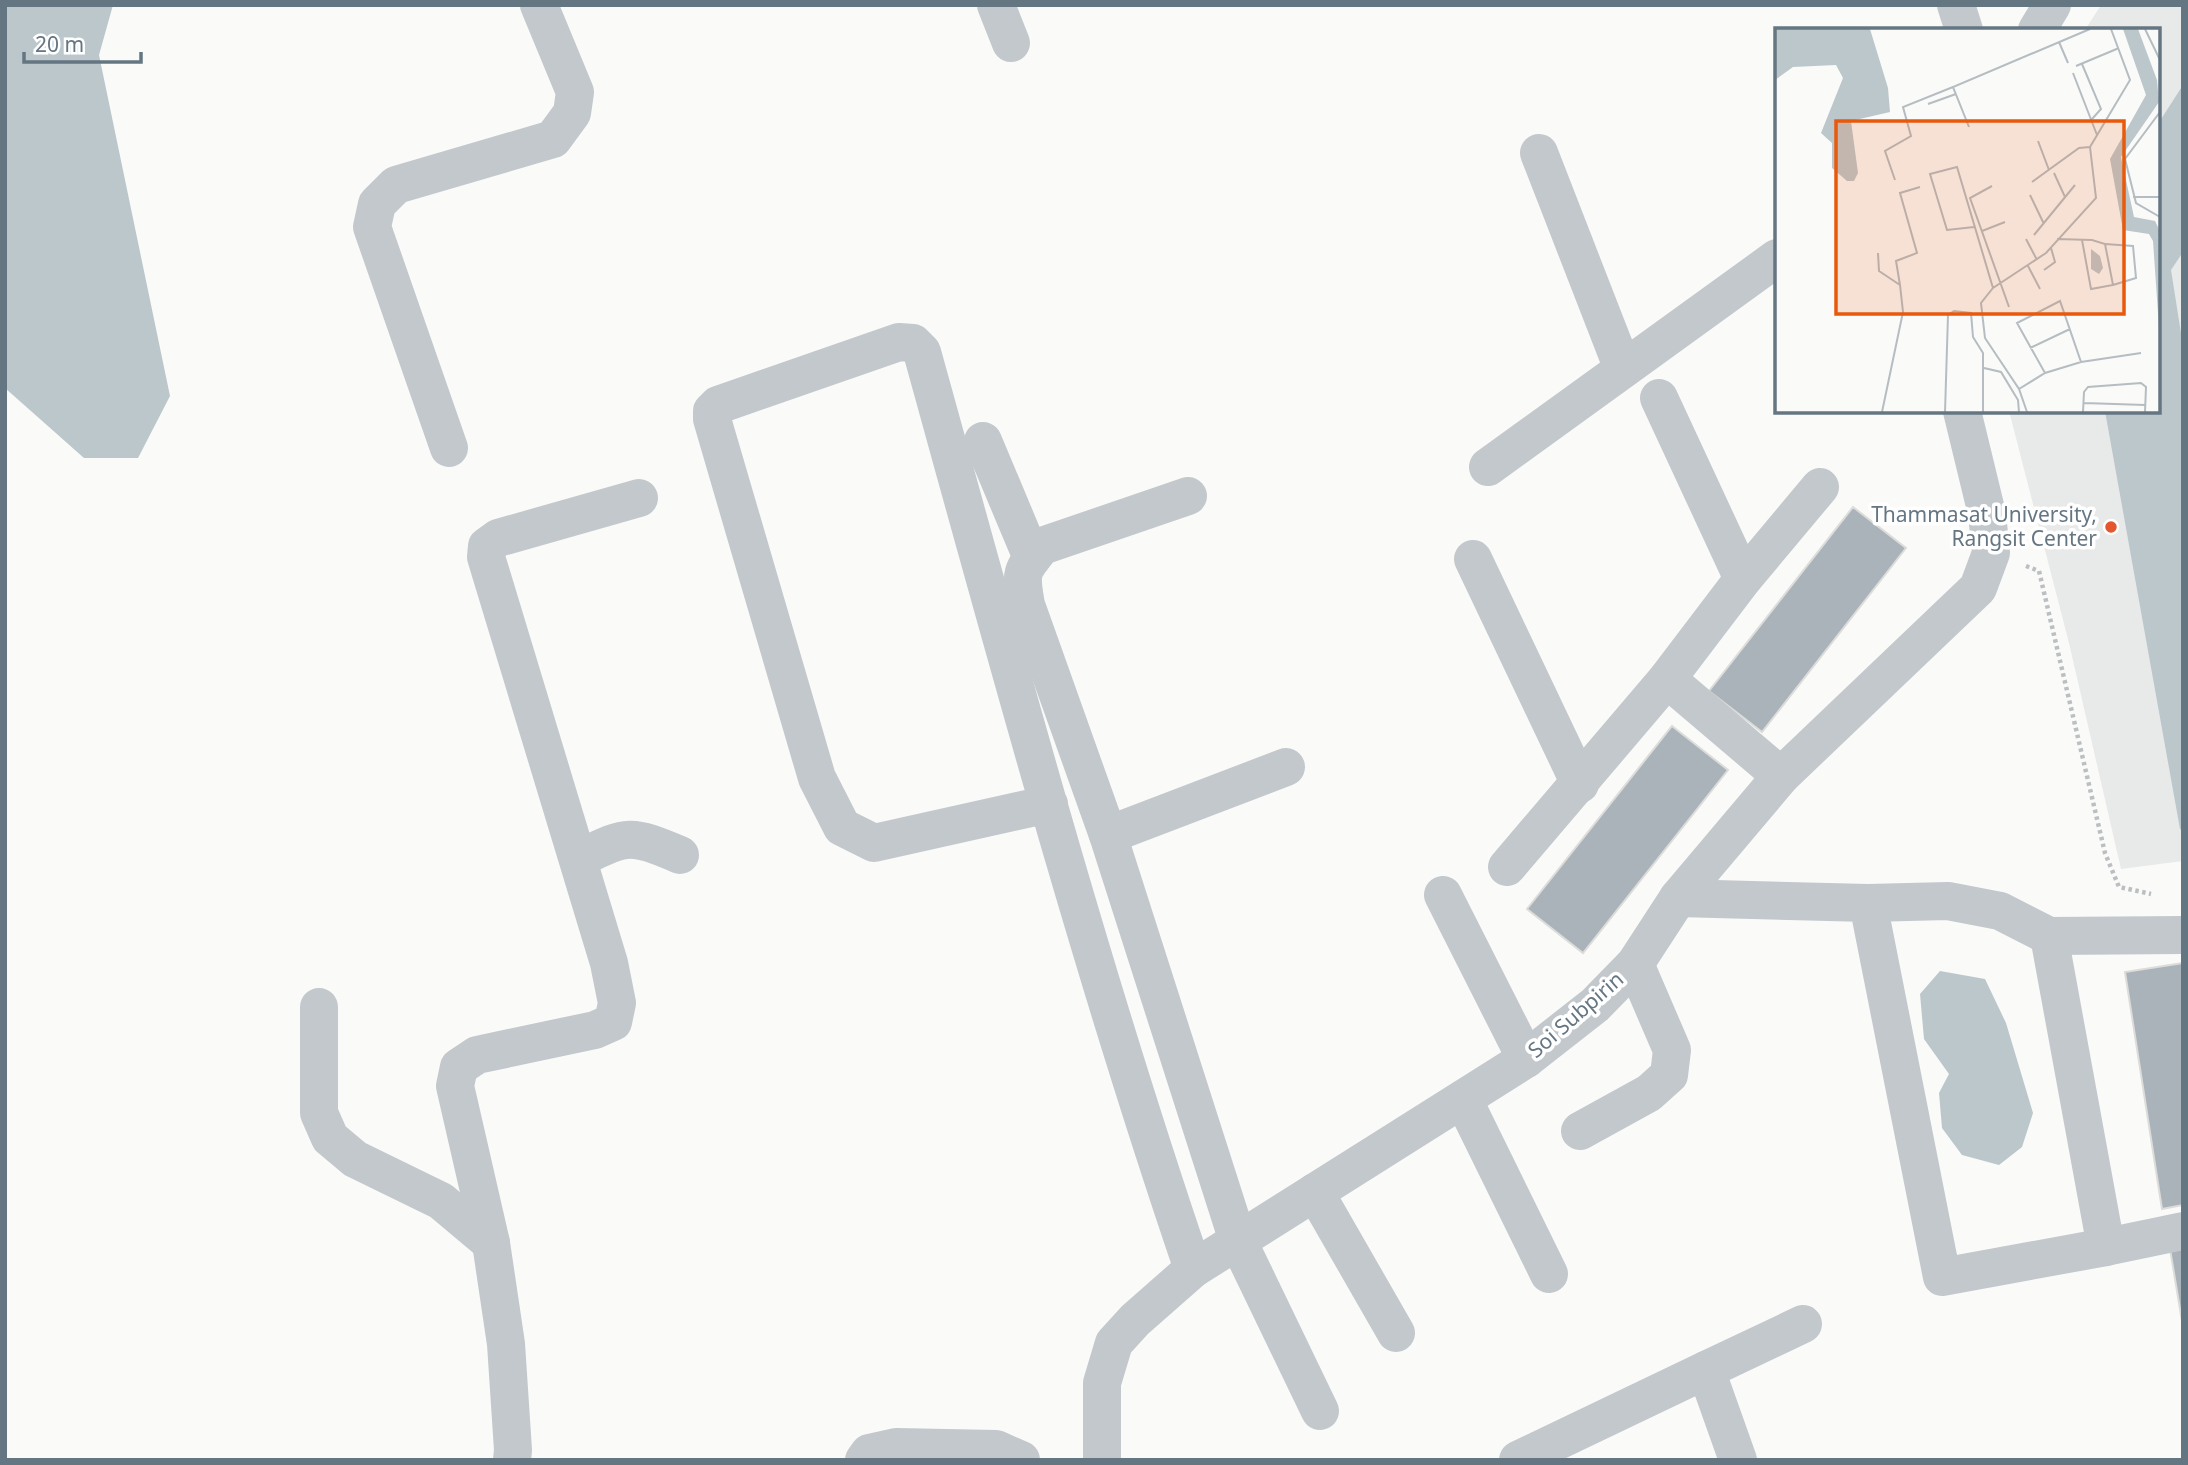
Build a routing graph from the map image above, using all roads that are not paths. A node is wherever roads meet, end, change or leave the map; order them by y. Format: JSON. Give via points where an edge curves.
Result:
{"nodes":[{"id":1,"x":539,"y":5,"type":"edge"},
{"id":2,"x":996,"y":5,"type":"edge"},
{"id":3,"x":1956,"y":5,"type":"edge"},
{"id":4,"x":2052,"y":5,"type":"edge"},
{"id":5,"x":1963,"y":28,"type":"edge"},
{"id":6,"x":2038,"y":28,"type":"edge"},
{"id":7,"x":1012,"y":43,"type":"dead end"},
{"id":8,"x":1539,"y":153,"type":"dead end"},
{"id":9,"x":1775,"y":259,"type":"edge"},
{"id":10,"x":1623,"y":369,"type":"junction"},
{"id":11,"x":1659,"y":398,"type":"dead end"},
{"id":12,"x":1962,"y":413,"type":"edge"},
{"id":13,"x":983,"y":441,"type":"dead end"},
{"id":14,"x":449,"y":448,"type":"dead end"},
{"id":15,"x":1488,"y":467,"type":"dead end"},
{"id":16,"x":1820,"y":487,"type":"dead end"},
{"id":17,"x":1188,"y":496,"type":"dead end"},
{"id":18,"x":639,"y":498,"type":"dead end"},
{"id":19,"x":1032,"y":558,"type":"junction"},
{"id":20,"x":1474,"y":559,"type":"dead end"},
{"id":21,"x":1743,"y":579,"type":"junction"},
{"id":22,"x":1667,"y":679,"type":"junction"},
{"id":23,"x":1286,"y":767,"type":"dead end"},
{"id":24,"x":1781,"y":776,"type":"junction"},
{"id":25,"x":1580,"y":784,"type":"junction"},
{"id":26,"x":1049,"y":804,"type":"junction"},
{"id":27,"x":1108,"y":835,"type":"junction"},
{"id":28,"x":680,"y":855,"type":"dead end"},
{"id":29,"x":578,"y":859,"type":"junction"},
{"id":30,"x":1507,"y":867,"type":"dead end"},
{"id":31,"x":1443,"y":895,"type":"dead end"},
{"id":32,"x":1678,"y":898,"type":"junction"},
{"id":33,"x":1868,"y":903,"type":"junction"},
{"id":34,"x":2183,"y":935,"type":"edge"},
{"id":35,"x":2049,"y":936,"type":"junction"},
{"id":36,"x":1635,"y":964,"type":"junction"},
{"id":37,"x":319,"y":1007,"type":"dead end"},
{"id":38,"x":1526,"y":1059,"type":"junction"},
{"id":39,"x":1463,"y":1099,"type":"junction"},
{"id":40,"x":1580,"y":1131,"type":"dead end"},
{"id":41,"x":1315,"y":1192,"type":"junction"},
{"id":42,"x":2183,"y":1231,"type":"edge"},
{"id":43,"x":1238,"y":1241,"type":"junction"},
{"id":44,"x":491,"y":1243,"type":"junction"},
{"id":45,"x":2106,"y":1247,"type":"junction"},
{"id":46,"x":1193,"y":1269,"type":"junction"},
{"id":47,"x":1549,"y":1274,"type":"dead end"},
{"id":48,"x":1803,"y":1324,"type":"dead end"},
{"id":49,"x":1396,"y":1333,"type":"dead end"},
{"id":50,"x":1706,"y":1370,"type":"junction"},
{"id":51,"x":1321,"y":1410,"type":"dead end"},
{"id":52,"x":512,"y":1460,"type":"edge"},
{"id":53,"x":864,"y":1460,"type":"edge"},
{"id":54,"x":1021,"y":1460,"type":"edge"},
{"id":55,"x":1102,"y":1460,"type":"edge"},
{"id":56,"x":1518,"y":1460,"type":"edge"},
{"id":57,"x":1738,"y":1460,"type":"edge"}],
"edges":[{"from":1,"to":14,"type":"street","via":[[575,92],[572,113],[553,139],[397,185],[377,204],[372,227]]},
{"from":2,"to":7,"type":"street"},
{"from":3,"to":5,"type":"street"},
{"from":4,"to":6,"type":"street"},
{"from":8,"to":10,"type":"street"},
{"from":9,"to":10,"type":"street"},
{"from":10,"to":15,"type":"street"},
{"from":11,"to":21,"type":"street"},
{"from":12,"to":24,"type":"street","name":"Soi Subpirin","via":[[1987,514],[1991,553],[1978,588]]},
{"from":13,"to":19,"type":"street"},
{"from":16,"to":21,"type":"street"},
{"from":17,"to":19,"type":"street","via":[[1042,546]]},
{"from":18,"to":29,"type":"street","via":[[498,538],[487,546],[486,557]]},
{"from":19,"to":27,"type":"street","via":[[1022,582],[1026,605]]},
{"from":20,"to":25,"type":"street"},
{"from":21,"to":22,"type":"street"},
{"from":22,"to":24,"type":"street"},
{"from":22,"to":25,"type":"street"},
{"from":23,"to":27,"type":"street"},
{"from":24,"to":32,"type":"street","name":"Soi Subpirin"},
{"from":25,"to":30,"type":"street"},
{"from":26,"to":26,"type":"street","via":[[922,352],[913,343],[899,342],[718,405],[712,419],[817,778],[842,827],[874,843]]},
{"from":26,"to":46,"type":"street"},
{"from":27,"to":43,"type":"street"},
{"from":28,"to":29,"type":"street","via":[[633,838],[618,839]]},
{"from":29,"to":44,"type":"street","via":[[610,962],[617,1003],[613,1022],[595,1030],[477,1055],[459,1067],[455,1086]]},
{"from":31,"to":38,"type":"street"},
{"from":32,"to":33,"type":"street"},
{"from":32,"to":36,"type":"street","name":"Soi Subpirin"},
{"from":33,"to":35,"type":"street","via":[[1948,901],[2000,911]]},
{"from":33,"to":45,"type":"street","via":[[1942,1277]]},
{"from":34,"to":35,"type":"street"},
{"from":35,"to":45,"type":"street"},
{"from":36,"to":38,"type":"street","name":"Soi Subpirin","via":[[1595,1005]]},
{"from":36,"to":40,"type":"street","via":[[1672,1050],[1669,1074],[1649,1093]]},
{"from":37,"to":44,"type":"street","via":[[319,1113],[330,1138],[355,1159],[441,1201]]},
{"from":38,"to":39,"type":"street","name":"Soi Subpirin"},
{"from":39,"to":41,"type":"street","name":"Soi Subpirin"},
{"from":39,"to":47,"type":"street"},
{"from":41,"to":43,"type":"street","name":"Soi Subpirin"},
{"from":41,"to":49,"type":"street"},
{"from":42,"to":45,"type":"street"},
{"from":43,"to":46,"type":"street","name":"Soi Subpirin"},
{"from":43,"to":51,"type":"street"},
{"from":44,"to":52,"type":"street","via":[[506,1344]]},
{"from":46,"to":55,"type":"street","name":"Soi Subpirin","via":[[1114,1343],[1102,1383]]},
{"from":48,"to":50,"type":"street"},
{"from":50,"to":56,"type":"street"},
{"from":50,"to":57,"type":"street"},
{"from":53,"to":54,"type":"street","via":[[869,1453],[896,1447],[996,1449]]}]}
